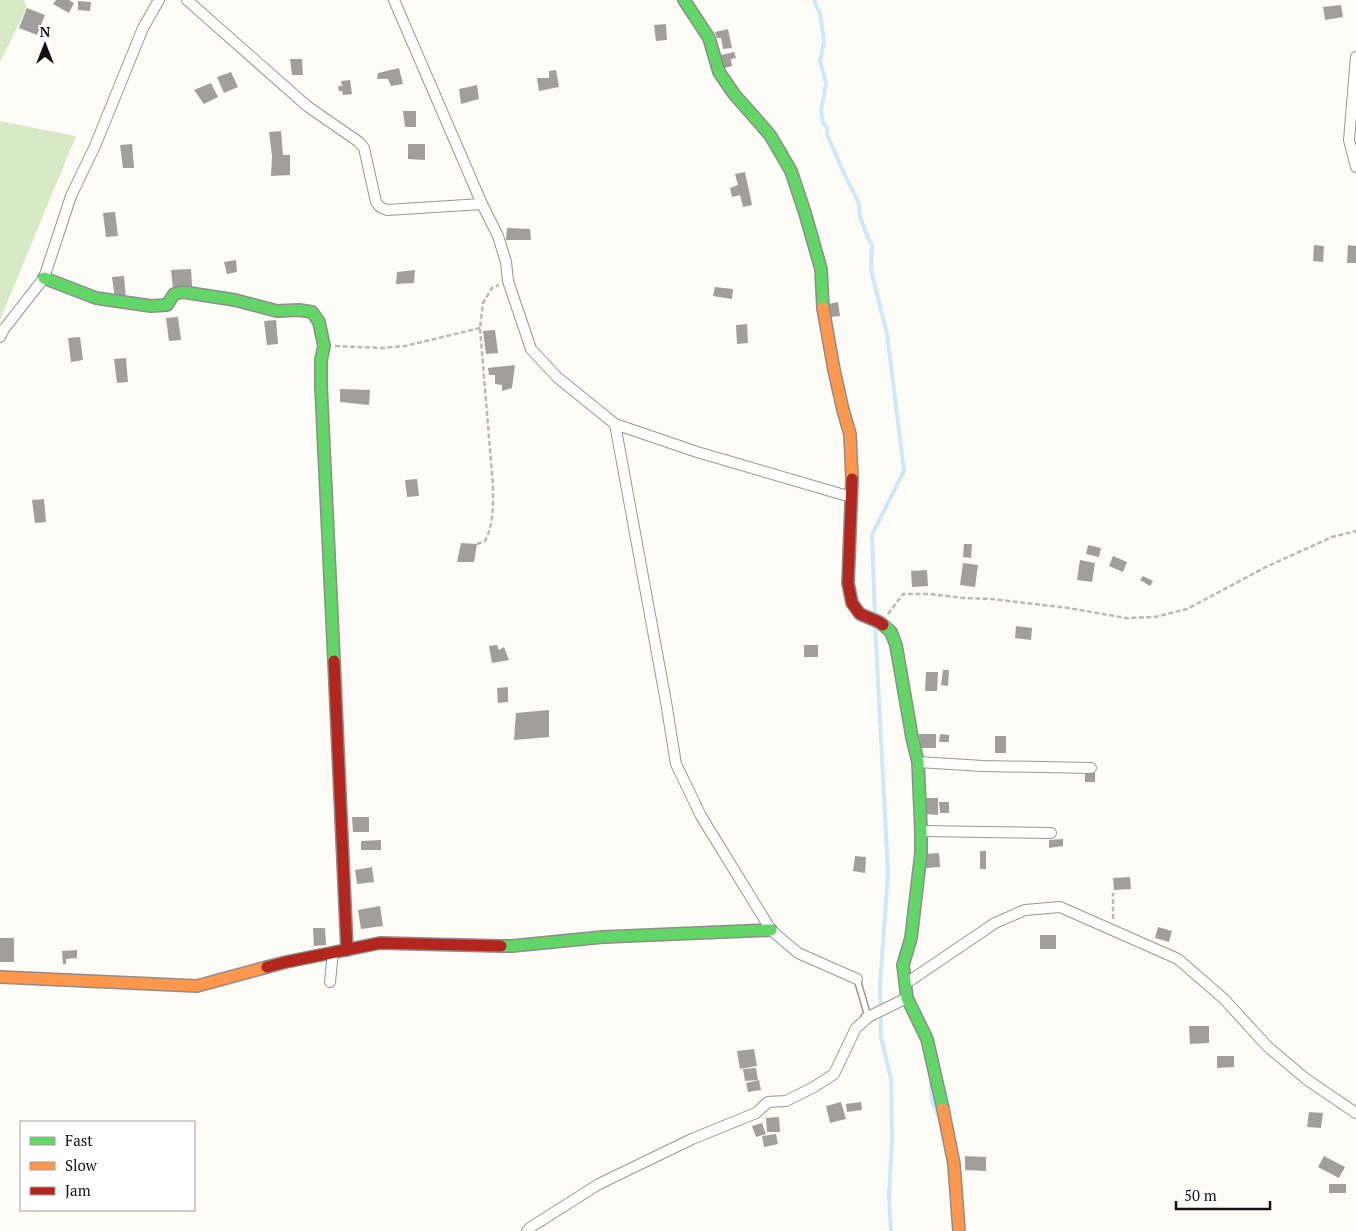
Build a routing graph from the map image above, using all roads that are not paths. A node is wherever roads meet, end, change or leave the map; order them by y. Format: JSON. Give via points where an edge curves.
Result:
{"nodes":[{"id":1,"x":159,"y":0,"type":"edge"},
{"id":2,"x":187,"y":0,"type":"edge"},
{"id":3,"x":394,"y":0,"type":"edge"},
{"id":4,"x":684,"y":0,"type":"edge"},
{"id":5,"x":1356,"y":57,"type":"edge"},
{"id":6,"x":1356,"y":167,"type":"edge"},
{"id":7,"x":482,"y":204,"type":"junction"},
{"id":8,"x":44,"y":278,"type":"junction"},
{"id":9,"x":0,"y":336,"type":"edge"},
{"id":10,"x":615,"y":424,"type":"junction"},
{"id":11,"x":851,"y":497,"type":"junction"},
{"id":12,"x":918,"y":762,"type":"junction"},
{"id":13,"x":1091,"y":768,"type":"dead end"},
{"id":14,"x":921,"y":832,"type":"junction"},
{"id":15,"x":1051,"y":833,"type":"dead end"},
{"id":16,"x":771,"y":930,"type":"junction"},
{"id":17,"x":346,"y":950,"type":"junction"},
{"id":18,"x":333,"y":952,"type":"junction"},
{"id":19,"x":0,"y":977,"type":"edge"},
{"id":20,"x":858,"y":980,"type":"joint"},
{"id":21,"x":330,"y":982,"type":"dead end"},
{"id":22,"x":905,"y":984,"type":"junction"},
{"id":23,"x":907,"y":998,"type":"junction"},
{"id":24,"x":856,"y":1028,"type":"junction"},
{"id":25,"x":1356,"y":1113,"type":"edge"},
{"id":26,"x":526,"y":1231,"type":"edge"},
{"id":27,"x":959,"y":1231,"type":"edge"}],
"edges":[{"from":1,"to":8,"type":"street","via":[[143,28],[71,196]]},
{"from":2,"to":7,"type":"street","via":[[307,106],[359,142],[364,148],[376,202],[380,207],[387,210]]},
{"from":3,"to":7,"type":"street"},
{"from":4,"to":11,"type":"street","via":[[709,38],[719,72],[770,136],[790,171],[806,214],[821,269],[823,315],[850,434]]},
{"from":5,"to":6,"type":"street","via":[[1349,140]]},
{"from":7,"to":10,"type":"street","via":[[498,236],[508,281],[531,349],[557,377]]},
{"from":8,"to":9,"type":"street"},
{"from":8,"to":17,"type":"street","via":[[96,298],[151,306],[167,305],[174,294],[182,292],[235,300],[277,311],[312,312],[320,322],[324,346],[321,386]]},
{"from":10,"to":11,"type":"street","via":[[697,452]]},
{"from":10,"to":16,"type":"street","via":[[676,764],[701,816]]},
{"from":11,"to":12,"type":"street","via":[[848,583],[852,602],[860,614],[891,632]]},
{"from":12,"to":13,"type":"street"},
{"from":12,"to":14,"type":"street"},
{"from":14,"to":15,"type":"street"},
{"from":14,"to":22,"type":"street","via":[[911,938],[903,965]]},
{"from":16,"to":17,"type":"street","via":[[603,937],[512,946],[380,943]]},
{"from":16,"to":20,"type":"street","via":[[798,952]]},
{"from":17,"to":18,"type":"street"},
{"from":18,"to":19,"type":"street","via":[[197,986]]},
{"from":18,"to":21,"type":"street"},
{"from":20,"to":24,"type":"lane","via":[[867,1013]]},
{"from":22,"to":23,"type":"street"},
{"from":22,"to":25,"type":"street","via":[[995,923],[1025,910],[1060,907],[1178,959],[1224,999],[1268,1047],[1306,1079]]},
{"from":23,"to":24,"type":"street","via":[[870,1016]]},
{"from":23,"to":27,"type":"street","via":[[928,1039],[954,1164]]},
{"from":24,"to":26,"type":"street","via":[[834,1074],[814,1087],[786,1101],[768,1102],[756,1112],[600,1184]]}]}
